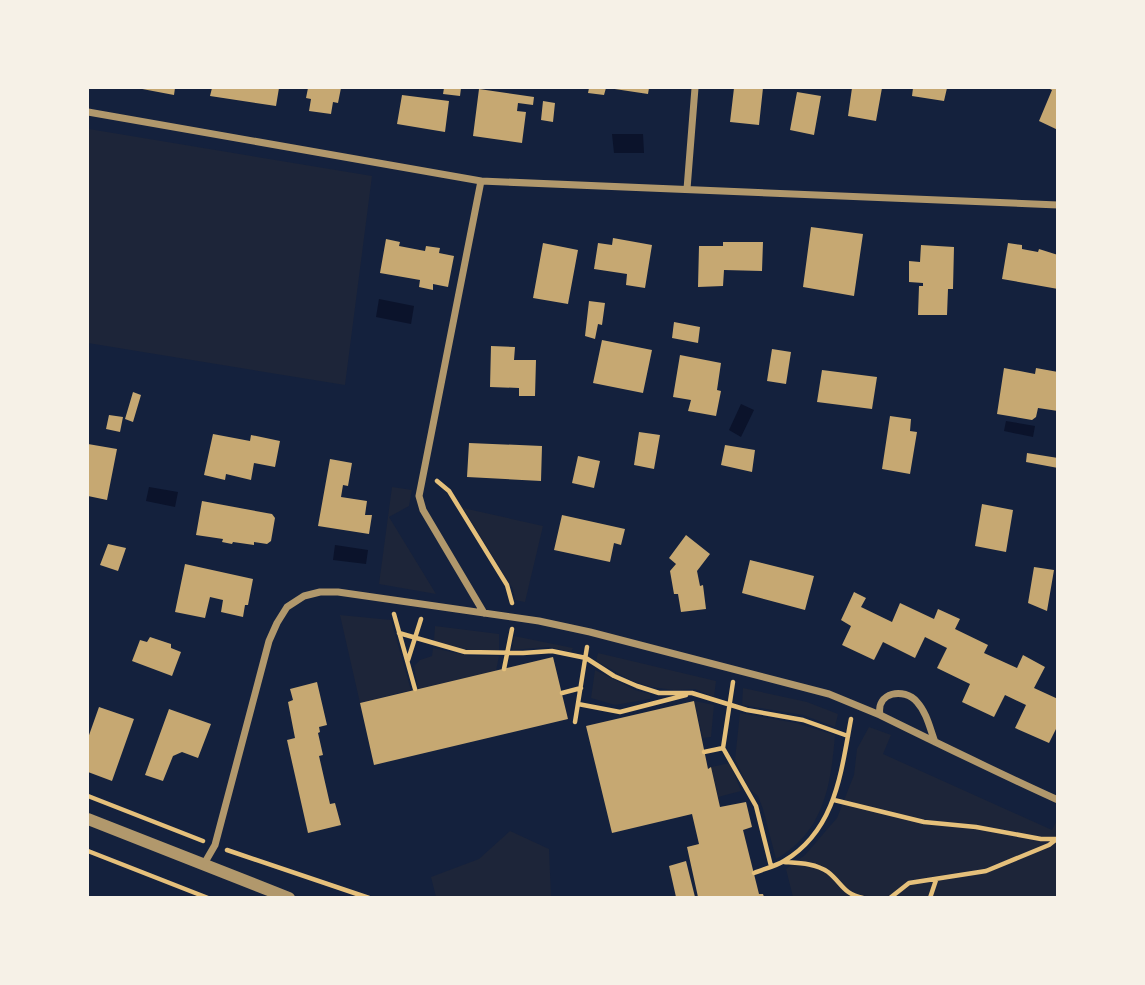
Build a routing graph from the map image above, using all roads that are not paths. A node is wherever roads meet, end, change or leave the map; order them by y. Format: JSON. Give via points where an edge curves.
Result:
{"nodes":[{"id":1,"x":695,"y":88,"type":"edge"},
{"id":2,"x":88,"y":112,"type":"edge"},
{"id":3,"x":481,"y":181,"type":"junction"},
{"id":4,"x":687,"y":189,"type":"junction"},
{"id":5,"x":1058,"y":205,"type":"edge"},
{"id":6,"x":484,"y":613,"type":"junction"},
{"id":7,"x":880,"y":715,"type":"junction"},
{"id":8,"x":935,"y":743,"type":"junction"},
{"id":9,"x":1058,"y":800,"type":"edge"},
{"id":10,"x":88,"y":819,"type":"edge"},
{"id":11,"x":204,"y":864,"type":"junction"},
{"id":12,"x":289,"y":898,"type":"edge"}],
"edges":[{"from":1,"to":4,"type":"street"},
{"from":2,"to":3,"type":"street"},
{"from":3,"to":4,"type":"street"},
{"from":3,"to":6,"type":"street","via":[[419,496]]},
{"from":4,"to":5,"type":"street"},
{"from":6,"to":7,"type":"street","via":[[590,632],[829,694]]},
{"from":6,"to":11,"type":"street","via":[[338,592],[304,596],[287,607],[269,641],[215,845]]},
{"from":7,"to":8,"type":"street"},
{"from":7,"to":8,"type":"street","via":[[886,696],[907,694],[924,712]]},
{"from":8,"to":9,"type":"street"},
{"from":10,"to":11,"type":"street"},
{"from":11,"to":12,"type":"street"}]}
